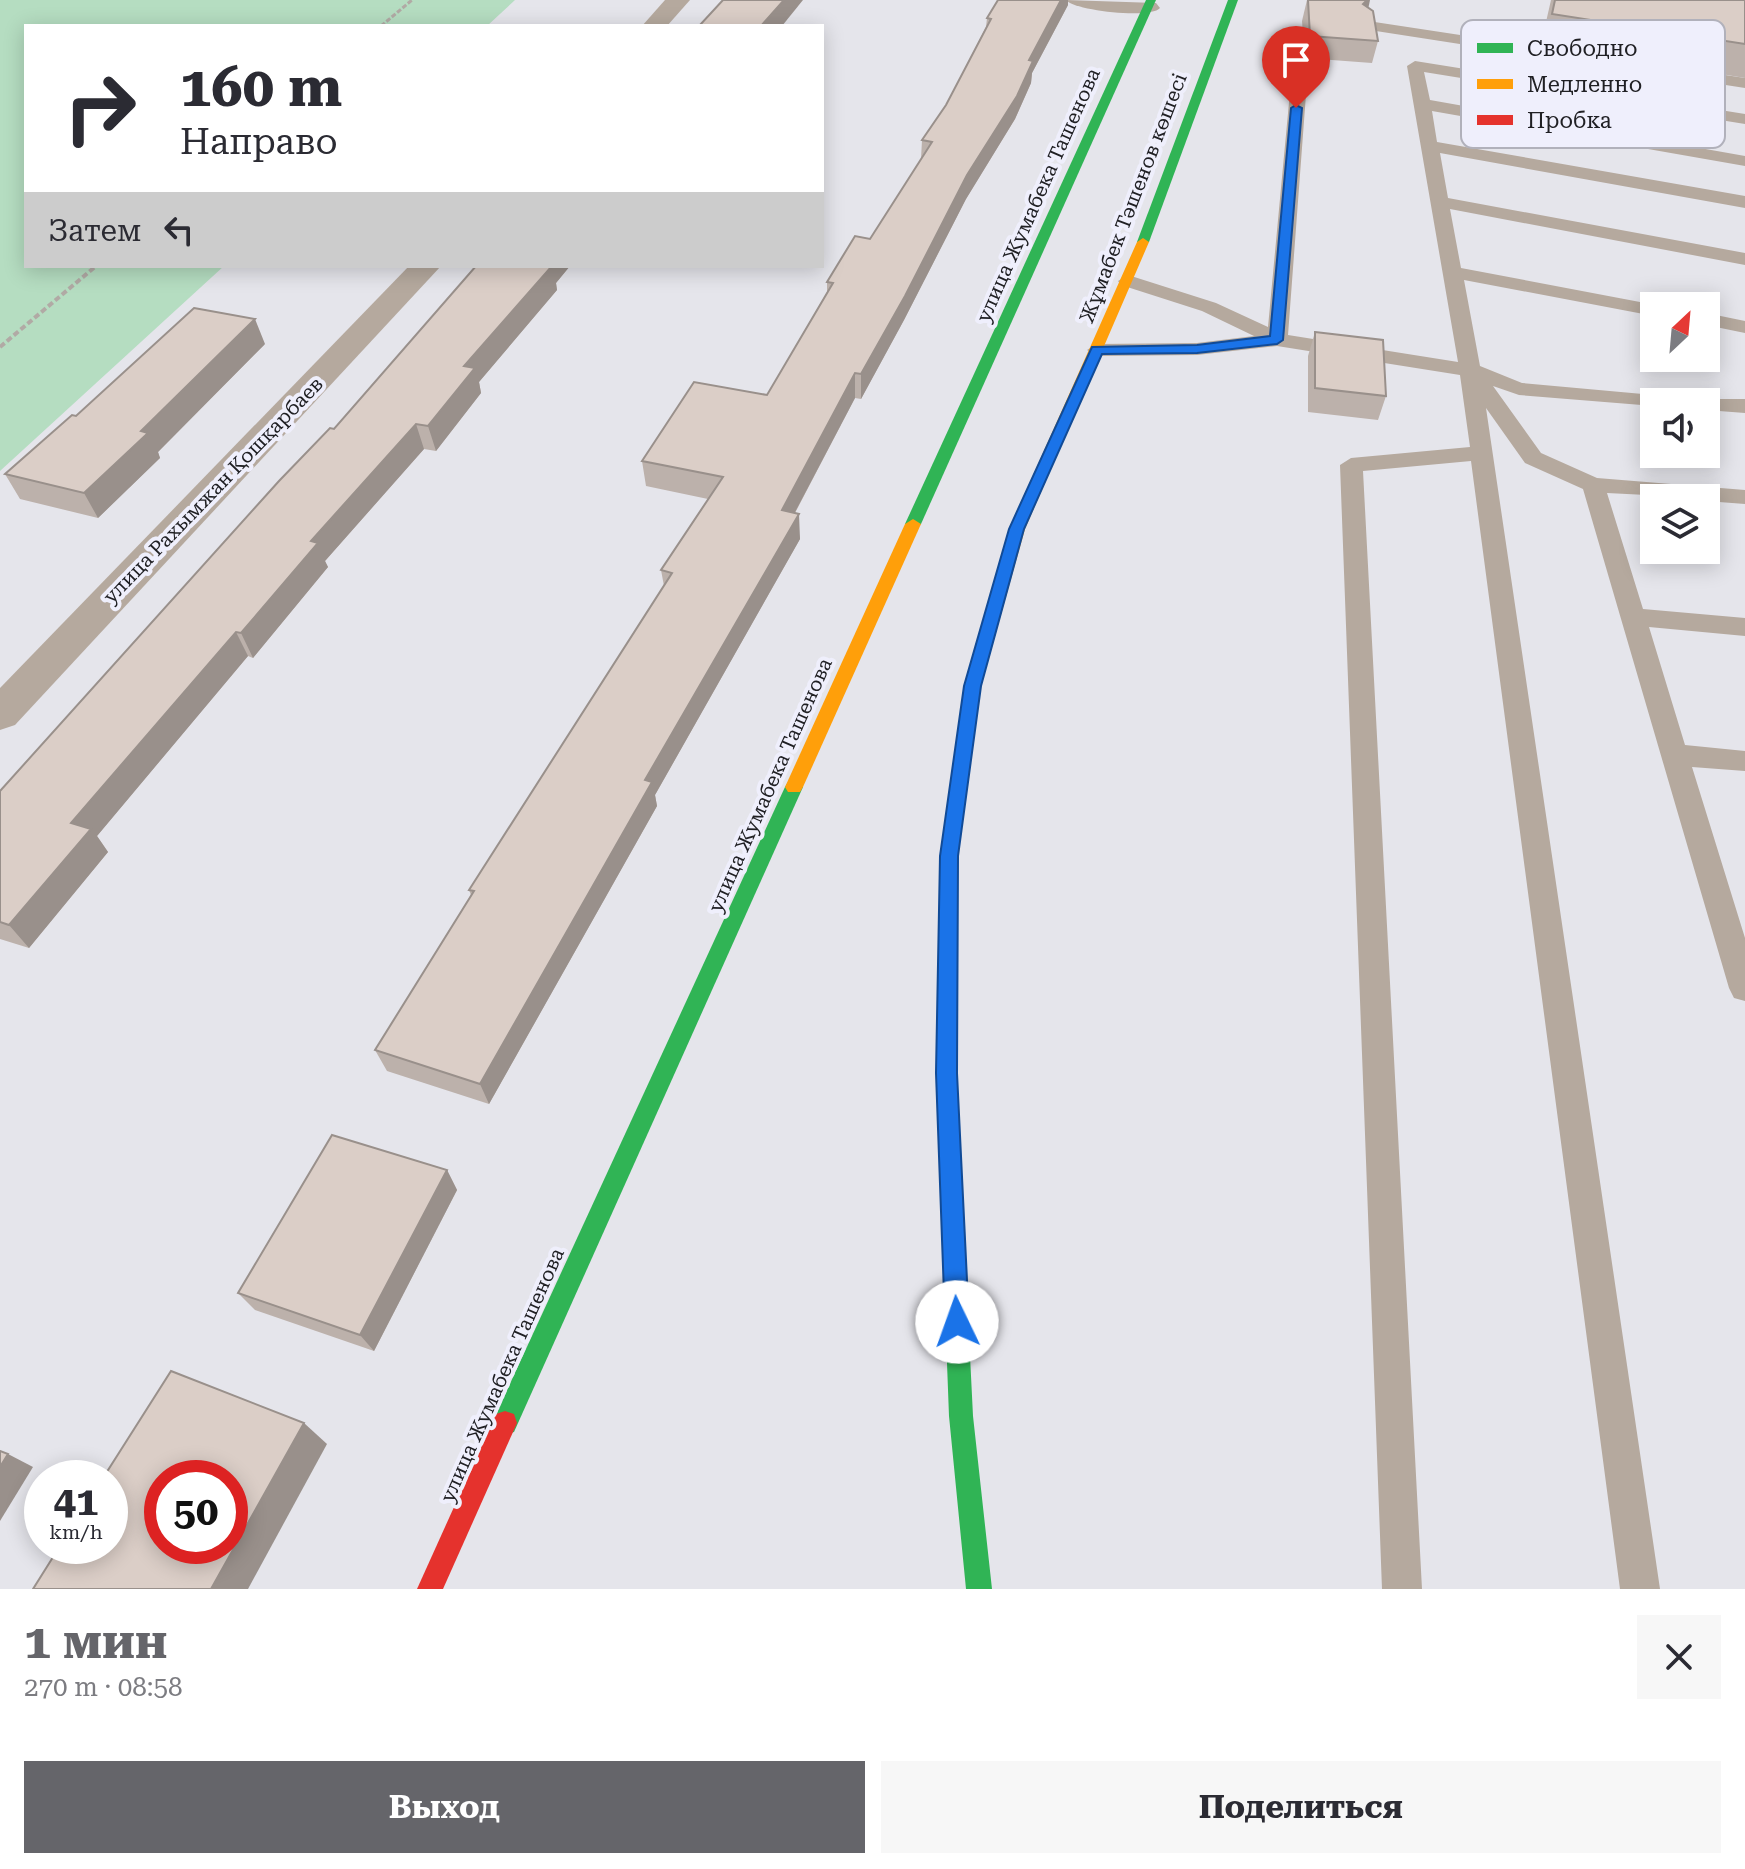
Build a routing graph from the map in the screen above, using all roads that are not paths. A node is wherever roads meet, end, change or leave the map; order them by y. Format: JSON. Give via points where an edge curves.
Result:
{"nodes":[{"id":1,"x":678,"y":0,"type":"edge"},
{"id":2,"x":1078,"y":0,"type":"edge"},
{"id":3,"x":1233,"y":0,"type":"edge"},
{"id":4,"x":1150,"y":4,"type":"edge"},
{"id":5,"x":656,"y":24,"type":"edge"},
{"id":6,"x":1368,"y":26,"type":"edge"},
{"id":7,"x":1461,"y":40,"type":"edge"},
{"id":8,"x":1461,"y":73,"type":"edge"},
{"id":9,"x":1725,"y":80,"type":"edge"},
{"id":10,"x":1299,"y":81,"type":"dead end"},
{"id":11,"x":1745,"y":83,"type":"edge"},
{"id":12,"x":1422,"y":104,"type":"junction"},
{"id":13,"x":1461,"y":111,"type":"edge"},
{"id":14,"x":1725,"y":116,"type":"edge"},
{"id":15,"x":1745,"y":119,"type":"edge"},
{"id":16,"x":1430,"y":146,"type":"junction"},
{"id":17,"x":1671,"y":148,"type":"edge"},
{"id":18,"x":1745,"y":161,"type":"edge"},
{"id":19,"x":1440,"y":202,"type":"junction"},
{"id":20,"x":1745,"y":202,"type":"edge"},
{"id":21,"x":1745,"y":259,"type":"edge"},
{"id":22,"x":424,"y":268,"type":"edge"},
{"id":23,"x":1453,"y":272,"type":"junction"},
{"id":24,"x":1128,"y":281,"type":"junction"},
{"id":25,"x":1640,"y":307,"type":"edge"},
{"id":26,"x":1720,"y":322,"type":"edge"},
{"id":27,"x":1745,"y":327,"type":"edge"},
{"id":28,"x":1277,"y":340,"type":"junction"},
{"id":29,"x":1097,"y":350,"type":"junction"},
{"id":30,"x":1470,"y":370,"type":"junction"},
{"id":31,"x":1640,"y":398,"type":"edge"},
{"id":32,"x":1720,"y":404,"type":"edge"},
{"id":33,"x":1745,"y":406,"type":"edge"},
{"id":34,"x":1482,"y":453,"type":"junction"},
{"id":35,"x":1593,"y":485,"type":"junction"},
{"id":36,"x":1745,"y":497,"type":"edge"},
{"id":37,"x":1633,"y":617,"type":"junction"},
{"id":38,"x":1745,"y":627,"type":"edge"},
{"id":39,"x":0,"y":714,"type":"edge"},
{"id":40,"x":1675,"y":755,"type":"junction"},
{"id":41,"x":1745,"y":761,"type":"edge"},
{"id":42,"x":1735,"y":922,"type":"edge"},
{"id":43,"x":1745,"y":988,"type":"edge"},
{"id":44,"x":430,"y":1589,"type":"edge"},
{"id":45,"x":979,"y":1589,"type":"edge"},
{"id":46,"x":1402,"y":1589,"type":"edge"},
{"id":47,"x":1640,"y":1589,"type":"edge"}],
"edges":[{"from":1,"to":5,"type":"street"},
{"from":2,"to":4,"type":"street"},
{"from":3,"to":24,"type":"main road","name":"Жұмабек Тәшенов көшесі"},
{"from":4,"to":44,"type":"main road","name":"улица Жумабека Ташенова"},
{"from":6,"to":7,"type":"lane"},
{"from":8,"to":12,"type":"lane","via":[[1415,66]]},
{"from":9,"to":11,"type":"lane"},
{"from":10,"to":28,"type":"lane"},
{"from":12,"to":13,"type":"lane"},
{"from":12,"to":16,"type":"lane"},
{"from":14,"to":15,"type":"lane"},
{"from":16,"to":19,"type":"lane"},
{"from":16,"to":20,"type":"lane"},
{"from":17,"to":18,"type":"lane"},
{"from":19,"to":21,"type":"lane"},
{"from":19,"to":23,"type":"lane"},
{"from":22,"to":39,"type":"street","name":"улица Рахымжан Қошқарбаев"},
{"from":23,"to":25,"type":"lane"},
{"from":23,"to":30,"type":"lane"},
{"from":24,"to":28,"type":"lane","via":[[1209,307]]},
{"from":24,"to":29,"type":"main road","name":"Жұмабек Тәшенов көшесі"},
{"from":26,"to":27,"type":"lane"},
{"from":28,"to":29,"type":"lane","via":[[1197,349]]},
{"from":28,"to":30,"type":"lane"},
{"from":29,"to":45,"type":"main road","name":"Жұмабек Тәшенов көшесі","via":[[1017,529],[973,686],[949,856],[946,1073],[961,1416]]},
{"from":30,"to":31,"type":"lane","via":[[1519,389]]},
{"from":30,"to":34,"type":"lane"},
{"from":30,"to":35,"type":"lane","via":[[1533,458]]},
{"from":32,"to":33,"type":"lane"},
{"from":34,"to":46,"type":"lane","via":[[1351,465]]},
{"from":34,"to":47,"type":"lane"},
{"from":35,"to":36,"type":"lane"},
{"from":35,"to":37,"type":"lane"},
{"from":37,"to":38,"type":"lane"},
{"from":37,"to":40,"type":"lane"},
{"from":40,"to":41,"type":"lane"},
{"from":40,"to":42,"type":"lane"},
{"from":42,"to":43,"type":"lane"}]}
